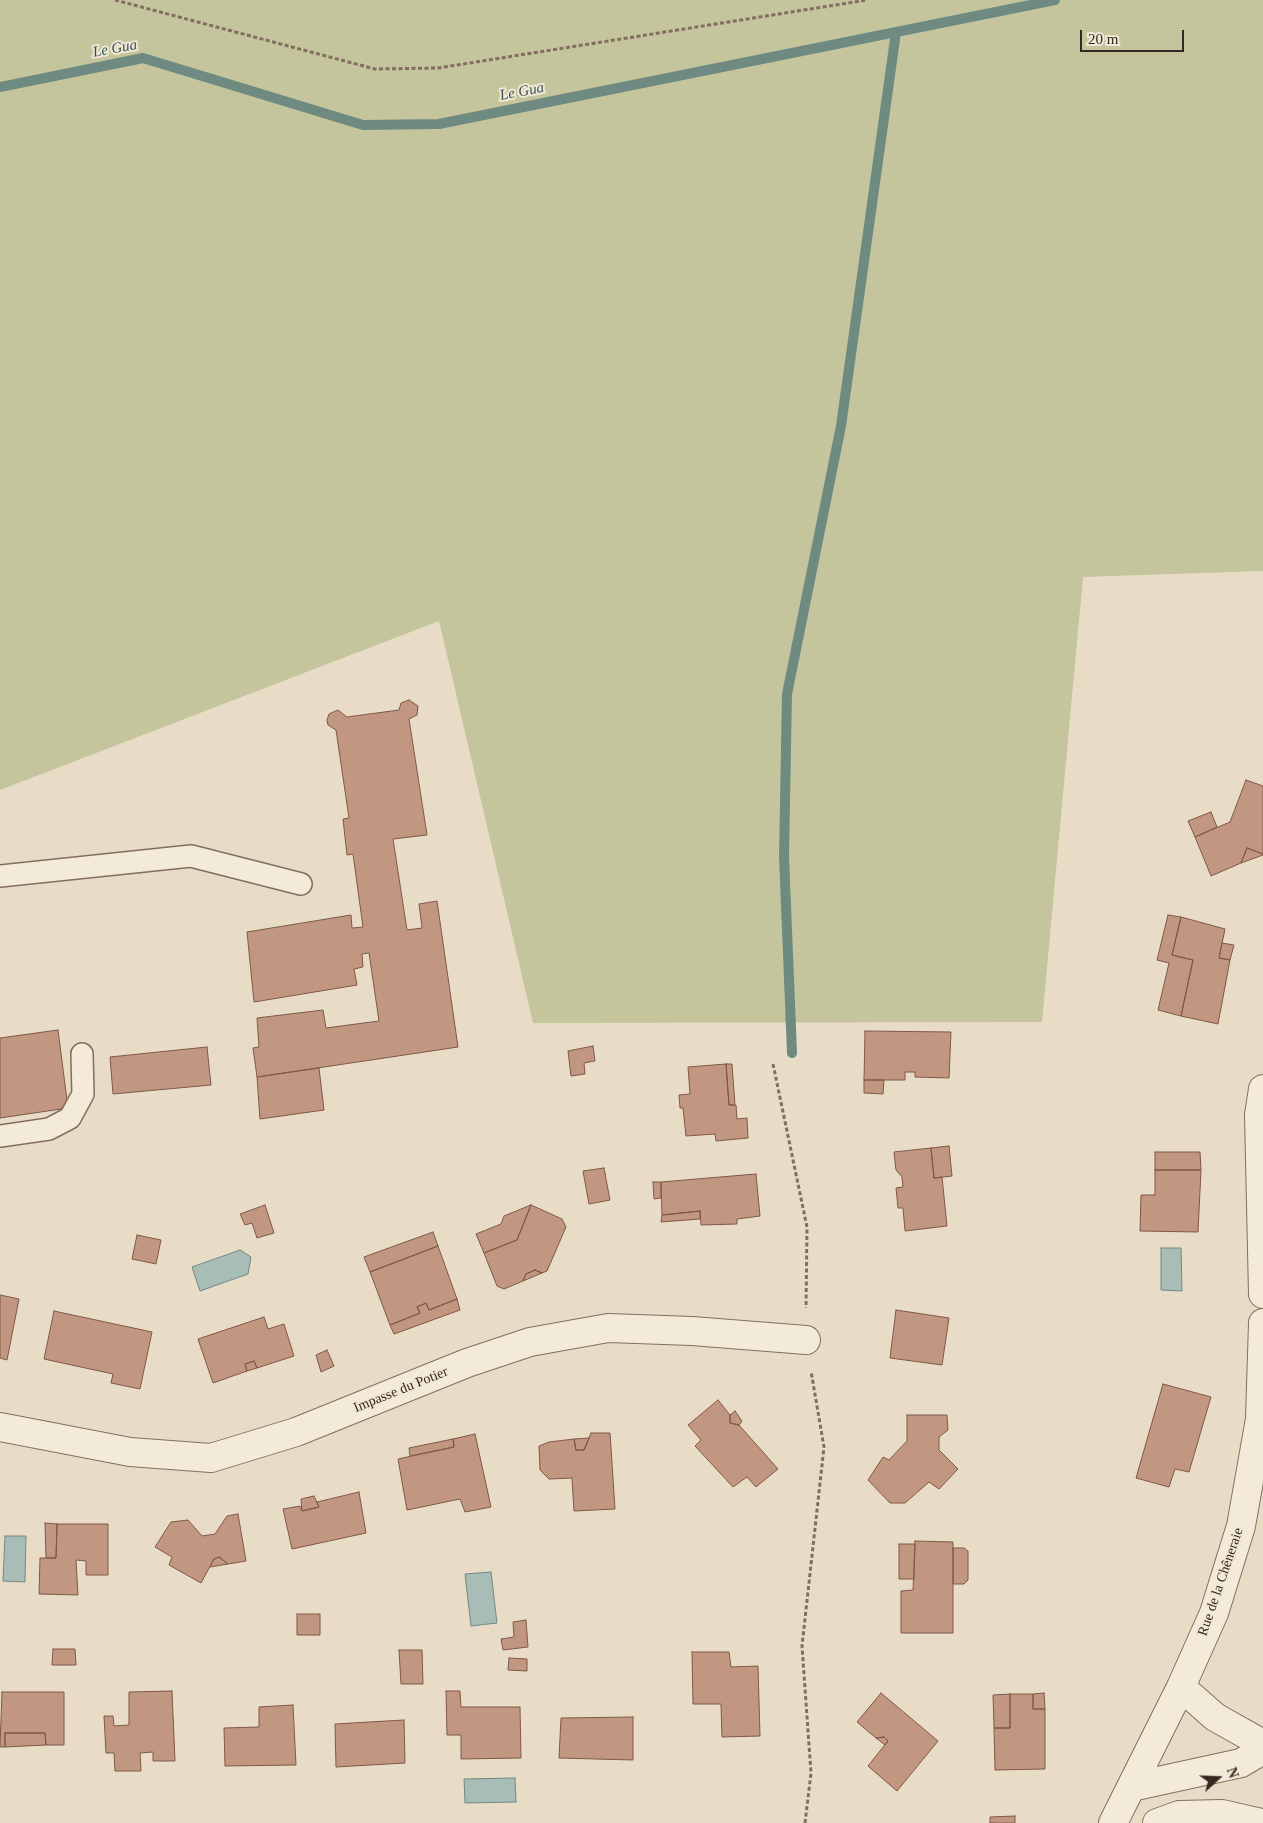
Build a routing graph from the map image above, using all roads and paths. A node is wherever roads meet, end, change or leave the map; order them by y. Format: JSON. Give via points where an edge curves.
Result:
{"nodes":[{"id":1,"x":115,"y":0,"type":"edge"},
{"id":2,"x":867,"y":0,"type":"edge"},
{"id":3,"x":0,"y":876,"type":"edge"},
{"id":4,"x":301,"y":884,"type":"dead end"},
{"id":5,"x":82,"y":1054,"type":"dead end"},
{"id":6,"x":773,"y":1064,"type":"dead end"},
{"id":7,"x":1263,"y":1089,"type":"edge"},
{"id":8,"x":0,"y":1136,"type":"edge"},
{"id":9,"x":1263,"y":1294,"type":"edge"},
{"id":10,"x":1263,"y":1323,"type":"edge"},
{"id":11,"x":806,"y":1340,"type":"junction"},
{"id":12,"x":0,"y":1427,"type":"edge"},
{"id":13,"x":1181,"y":1687,"type":"junction"},
{"id":14,"x":1263,"y":1744,"type":"edge"},
{"id":15,"x":1263,"y":1750,"type":"edge"},
{"id":16,"x":1131,"y":1787,"type":"junction"},
{"id":17,"x":805,"y":1823,"type":"edge"},
{"id":18,"x":1113,"y":1823,"type":"edge"},
{"id":19,"x":1157,"y":1823,"type":"edge"},
{"id":20,"x":1261,"y":1823,"type":"edge"}],
"edges":[{"from":1,"to":2,"type":"path","via":[[375,69],[438,68]]},
{"from":3,"to":4,"type":"lane","via":[[191,856]]},
{"from":5,"to":8,"type":"lane","via":[[83,1094],[70,1118],[49,1130]]},
{"from":6,"to":11,"type":"path","via":[[806,1227]]},
{"from":7,"to":9,"type":"street","via":[[1259,1115]]},
{"from":10,"to":13,"type":"street","name":"Rue de la Chêneraie","via":[[1260,1419],[1241,1526],[1214,1614]]},
{"from":11,"to":12,"type":"street","name":"Impasse du Potier","via":[[608,1328],[530,1342],[467,1363],[296,1432],[211,1458],[130,1452]]},
{"from":11,"to":17,"type":"path","via":[[824,1447],[802,1646],[811,1773]]},
{"from":13,"to":14,"type":"street","via":[[1215,1717]]},
{"from":13,"to":16,"type":"street","name":"Rue de la Chêneraie"},
{"from":15,"to":16,"type":"street","via":[[1241,1763]]},
{"from":16,"to":18,"type":"street","name":"Rue de la Chêneraie"},
{"from":19,"to":20,"type":"street","via":[[1179,1815],[1222,1814]]}]}
